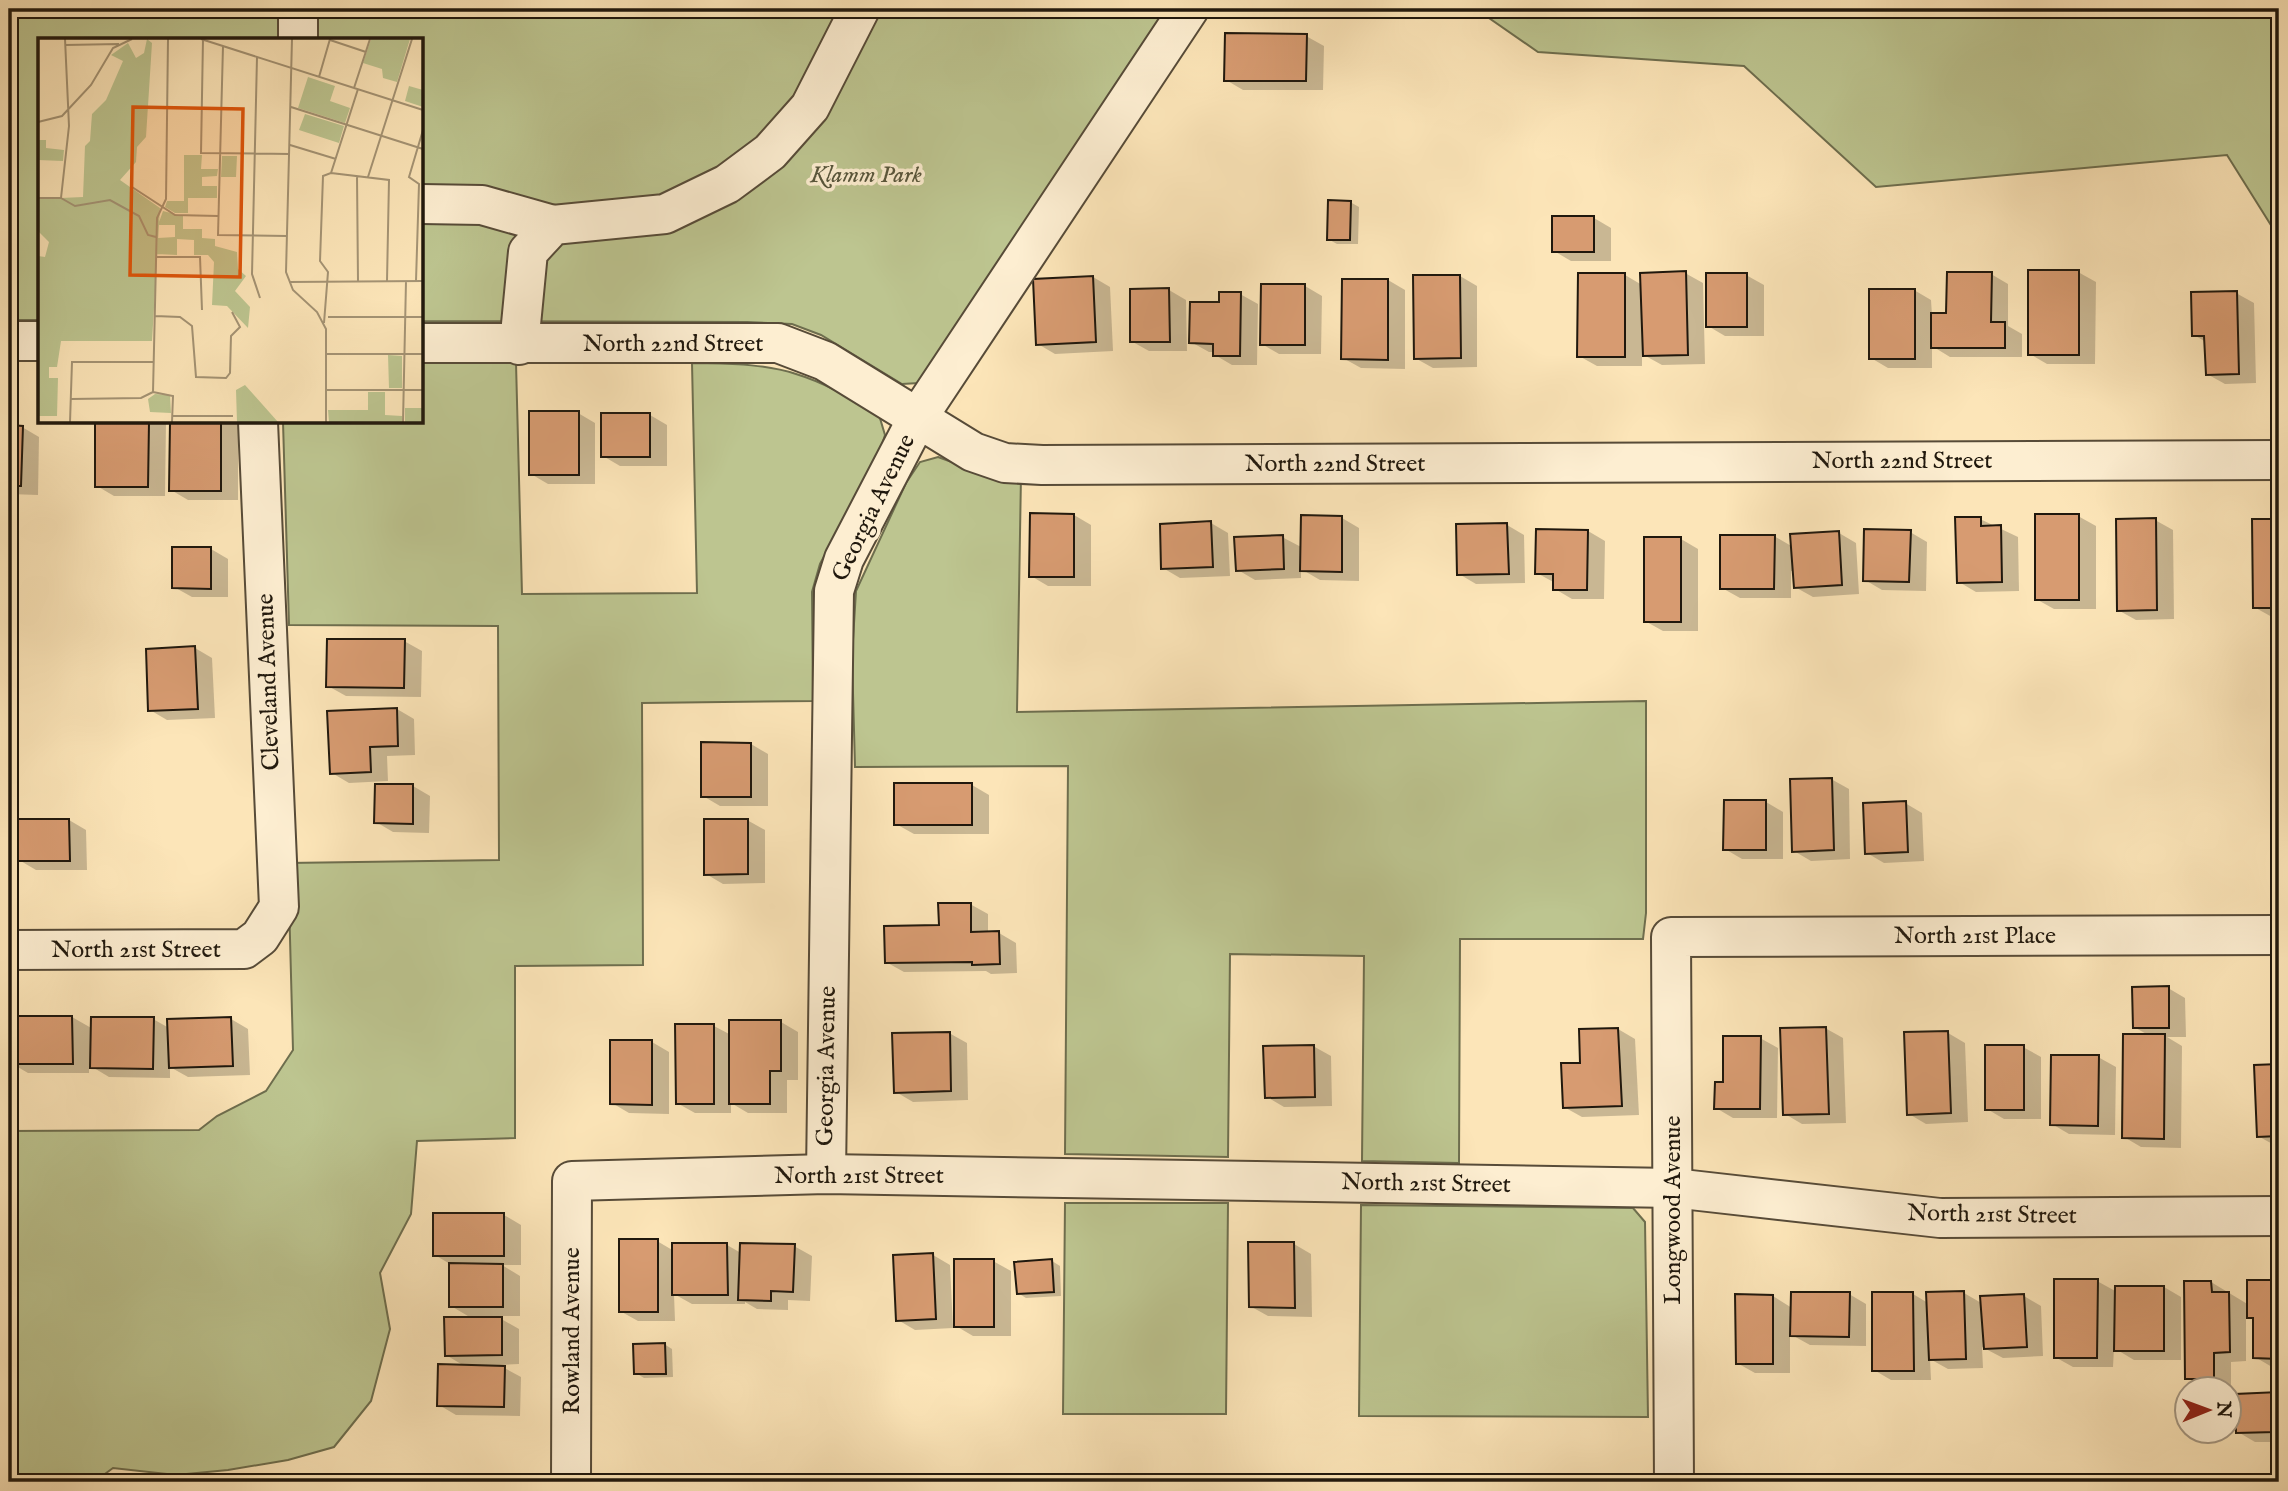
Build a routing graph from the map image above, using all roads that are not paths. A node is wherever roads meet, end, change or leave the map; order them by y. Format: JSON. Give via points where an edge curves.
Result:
{"nodes":[{"id":1,"x":298,"y":9,"type":"edge"},
{"id":2,"x":860,"y":9,"type":"edge"},
{"id":3,"x":1189,"y":9,"type":"edge"},
{"id":4,"x":298,"y":38,"type":"edge"},
{"id":5,"x":424,"y":204,"type":"edge"},
{"id":6,"x":553,"y":225,"type":"junction"},
{"id":7,"x":9,"y":341,"type":"edge"},
{"id":8,"x":38,"y":341,"type":"edge"},
{"id":9,"x":424,"y":343,"type":"edge"},
{"id":10,"x":519,"y":345,"type":"junction"},
{"id":11,"x":918,"y":417,"type":"junction"},
{"id":12,"x":258,"y":424,"type":"edge"},
{"id":13,"x":2279,"y":460,"type":"edge"},
{"id":14,"x":2279,"y":935,"type":"edge"},
{"id":15,"x":260,"y":937,"type":"joint"},
{"id":16,"x":1671,"y":937,"type":"joint"},
{"id":17,"x":9,"y":950,"type":"edge"},
{"id":18,"x":826,"y":1174,"type":"junction"},
{"id":19,"x":572,"y":1181,"type":"joint"},
{"id":20,"x":1673,"y":1188,"type":"junction"},
{"id":21,"x":2279,"y":1216,"type":"edge"},
{"id":22,"x":571,"y":1482,"type":"edge"},
{"id":23,"x":1674,"y":1482,"type":"edge"}],
"edges":[{"from":1,"to":4,"type":"street"},
{"from":2,"to":6,"type":"street","via":[[810,107],[770,152],[727,184],[665,214]]},
{"from":3,"to":11,"type":"street","name":"Georgia Avenue"},
{"from":5,"to":6,"type":"street","via":[[482,205]]},
{"from":6,"to":10,"type":"street","via":[[528,252]]},
{"from":7,"to":8,"type":"street"},
{"from":9,"to":10,"type":"street","name":"North 22nd Street"},
{"from":10,"to":11,"type":"street","name":"North 22nd Street","via":[[778,343],[825,361]]},
{"from":11,"to":13,"type":"street","name":"North 22nd Street","via":[[973,452],[1005,463],[1042,465]]},
{"from":11,"to":18,"type":"street","name":"Georgia Avenue","via":[[845,559],[834,591]]},
{"from":12,"to":15,"type":"street","name":"Cleveland Avenue","via":[[279,907]]},
{"from":14,"to":16,"type":"street","name":"North 21st Place"},
{"from":15,"to":17,"type":"street","name":"North 21st Street","via":[[244,949],[219,951]]},
{"from":16,"to":20,"type":"street","name":"Longwood Avenue"},
{"from":18,"to":19,"type":"street","name":"North 21st Street"},
{"from":18,"to":20,"type":"street","name":"North 21st Street"},
{"from":19,"to":22,"type":"street","name":"Rowland Avenue"},
{"from":20,"to":21,"type":"street","name":"North 21st Street","via":[[1940,1218]]},
{"from":20,"to":23,"type":"street","name":"Longwood Avenue"}]}
